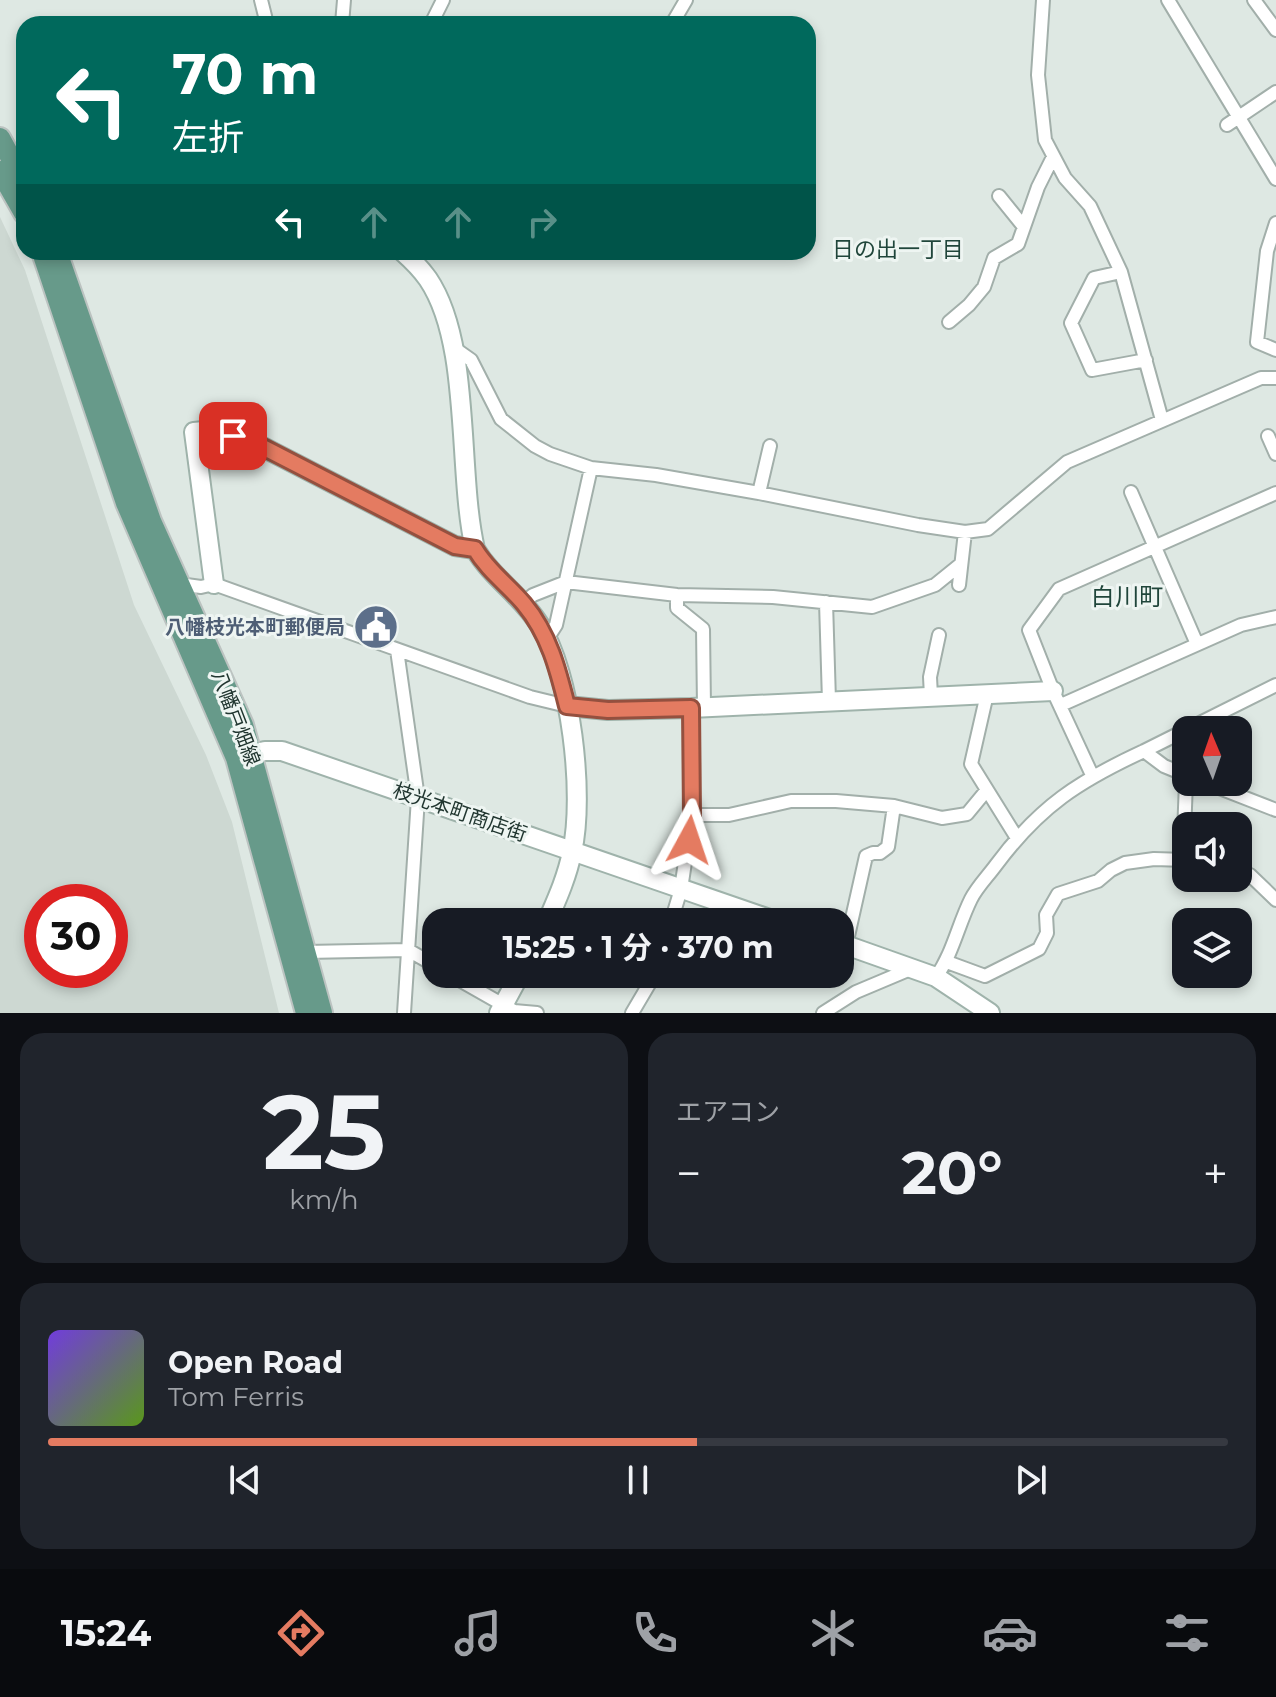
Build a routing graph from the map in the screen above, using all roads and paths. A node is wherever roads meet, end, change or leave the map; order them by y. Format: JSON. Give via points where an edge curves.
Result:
{"nodes":[{"id":1,"x":1043,"y":0,"type":"edge"},
{"id":2,"x":1168,"y":0,"type":"edge"},
{"id":3,"x":1254,"y":0,"type":"edge"},
{"id":4,"x":1276,"y":30,"type":"edge"},
{"id":5,"x":1276,"y":92,"type":"edge"},
{"id":6,"x":1240,"y":116,"type":"junction"},
{"id":7,"x":1227,"y":125,"type":"dead end"},
{"id":8,"x":0,"y":138,"type":"edge"},
{"id":9,"x":1053,"y":157,"type":"junction"},
{"id":10,"x":16,"y":167,"type":"edge"},
{"id":11,"x":0,"y":171,"type":"edge"},
{"id":12,"x":1276,"y":179,"type":"edge"},
{"id":13,"x":999,"y":196,"type":"dead end"},
{"id":14,"x":16,"y":199,"type":"edge"},
{"id":15,"x":1276,"y":223,"type":"edge"},
{"id":16,"x":1024,"y":227,"type":"junction"},
{"id":17,"x":45,"y":260,"type":"edge"},
{"id":18,"x":60,"y":260,"type":"edge"},
{"id":19,"x":410,"y":260,"type":"edge"},
{"id":20,"x":1121,"y":272,"type":"junction"},
{"id":21,"x":949,"y":322,"type":"dead end"},
{"id":22,"x":454,"y":348,"type":"junction"},
{"id":23,"x":1276,"y":350,"type":"edge"},
{"id":24,"x":1146,"y":360,"type":"junction"},
{"id":25,"x":1276,"y":378,"type":"edge"},
{"id":26,"x":1162,"y":420,"type":"junction"},
{"id":27,"x":1268,"y":436,"type":"dead end"},
{"id":28,"x":770,"y":446,"type":"dead end"},
{"id":29,"x":1276,"y":454,"type":"edge"},
{"id":30,"x":591,"y":468,"type":"junction"},
{"id":31,"x":1131,"y":492,"type":"dead end"},
{"id":32,"x":759,"y":493,"type":"junction"},
{"id":33,"x":1276,"y":493,"type":"edge"},
{"id":34,"x":965,"y":532,"type":"junction"},
{"id":35,"x":1155,"y":546,"type":"junction"},
{"id":36,"x":475,"y":549,"type":"junction"},
{"id":37,"x":961,"y":564,"type":"junction"},
{"id":38,"x":566,"y":582,"type":"junction"},
{"id":39,"x":179,"y":584,"type":"junction"},
{"id":40,"x":214,"y":584,"type":"junction"},
{"id":41,"x":959,"y":585,"type":"dead end"},
{"id":42,"x":677,"y":595,"type":"junction"},
{"id":43,"x":826,"y":602,"type":"junction"},
{"id":44,"x":523,"y":603,"type":"junction"},
{"id":45,"x":1276,"y":617,"type":"edge"},
{"id":46,"x":939,"y":635,"type":"dead end"},
{"id":47,"x":547,"y":639,"type":"junction"},
{"id":48,"x":1197,"y":644,"type":"junction"},
{"id":49,"x":397,"y":650,"type":"junction"},
{"id":50,"x":1276,"y":685,"type":"edge"},
{"id":51,"x":987,"y":694,"type":"junction"},
{"id":52,"x":931,"y":696,"type":"junction"},
{"id":53,"x":1057,"y":698,"type":"junction"},
{"id":54,"x":829,"y":701,"type":"junction"},
{"id":55,"x":567,"y":706,"type":"junction"},
{"id":56,"x":698,"y":708,"type":"junction"},
{"id":57,"x":1214,"y":716,"type":"edge"},
{"id":58,"x":1172,"y":737,"type":"edge"},
{"id":59,"x":1144,"y":751,"type":"junction"},
{"id":60,"x":244,"y":756,"type":"junction"},
{"id":61,"x":1172,"y":769,"type":"edge"},
{"id":62,"x":1092,"y":775,"type":"junction"},
{"id":63,"x":986,"y":791,"type":"junction"},
{"id":64,"x":1240,"y":796,"type":"edge"},
{"id":65,"x":418,"y":798,"type":"junction"},
{"id":66,"x":894,"y":806,"type":"junction"},
{"id":67,"x":1276,"y":810,"type":"edge"},
{"id":68,"x":692,"y":815,"type":"junction"},
{"id":69,"x":1017,"y":838,"type":"junction"},
{"id":70,"x":573,"y":850,"type":"junction"},
{"id":71,"x":1172,"y":860,"type":"edge"},
{"id":72,"x":1252,"y":877,"type":"edge"},
{"id":73,"x":681,"y":889,"type":"junction"},
{"id":74,"x":1276,"y":900,"type":"edge"},
{"id":75,"x":553,"y":908,"type":"edge"},
{"id":76,"x":675,"y":908,"type":"edge"},
{"id":77,"x":737,"y":908,"type":"edge"},
{"id":78,"x":852,"y":908,"type":"edge"},
{"id":79,"x":854,"y":948,"type":"edge"},
{"id":80,"x":408,"y":950,"type":"junction"},
{"id":81,"x":306,"y":952,"type":"junction"},
{"id":82,"x":422,"y":958,"type":"edge"},
{"id":83,"x":915,"y":967,"type":"junction"},
{"id":84,"x":941,"y":969,"type":"junction"},
{"id":85,"x":470,"y":988,"type":"edge"},
{"id":86,"x":512,"y":988,"type":"edge"},
{"id":87,"x":647,"y":988,"type":"edge"},
{"id":88,"x":501,"y":1009,"type":"edge"},
{"id":89,"x":978,"y":1009,"type":"edge"},
{"id":90,"x":306,"y":1013,"type":"edge"},
{"id":91,"x":322,"y":1013,"type":"edge"},
{"id":92,"x":404,"y":1013,"type":"edge"},
{"id":93,"x":537,"y":1013,"type":"edge"},
{"id":94,"x":632,"y":1013,"type":"edge"},
{"id":95,"x":823,"y":1013,"type":"edge"}],
"edges":[{"from":1,"to":9,"type":"street","via":[[1038,75],[1045,140]]},
{"from":2,"to":6,"type":"street"},
{"from":3,"to":4,"type":"street"},
{"from":5,"to":6,"type":"street"},
{"from":6,"to":7,"type":"street"},
{"from":6,"to":12,"type":"street"},
{"from":8,"to":10,"type":"main road"},
{"from":9,"to":16,"type":"street"},
{"from":9,"to":20,"type":"street","via":[[1065,178],[1093,203]]},
{"from":11,"to":14,"type":"main road"},
{"from":13,"to":16,"type":"street"},
{"from":15,"to":23,"type":"street","via":[[1267,251],[1257,342]]},
{"from":16,"to":21,"type":"street","via":[[1018,244],[994,258],[984,287]]},
{"from":17,"to":60,"type":"main road","name":"八幡戸畑線","via":[[126,503]]},
{"from":18,"to":39,"type":"main road","name":"八幡戸畑線","via":[[132,471]]},
{"from":19,"to":22,"type":"street","via":[[429,280]]},
{"from":20,"to":24,"type":"street"},
{"from":20,"to":24,"type":"street","via":[[1094,278],[1071,323],[1092,370]]},
{"from":22,"to":30,"type":"street","via":[[471,360],[501,419],[535,446]]},
{"from":22,"to":36,"type":"street"},
{"from":24,"to":26,"type":"street"},
{"from":25,"to":26,"type":"street","via":[[1261,378]]},
{"from":26,"to":34,"type":"street","via":[[1067,462],[988,529]]},
{"from":27,"to":29,"type":"street"},
{"from":28,"to":32,"type":"street"},
{"from":30,"to":32,"type":"street"},
{"from":30,"to":38,"type":"street"},
{"from":31,"to":35,"type":"street"},
{"from":32,"to":34,"type":"street"},
{"from":33,"to":35,"type":"street"},
{"from":34,"to":37,"type":"street"},
{"from":35,"to":48,"type":"street"},
{"from":35,"to":53,"type":"street","via":[[1059,589],[1029,630]]},
{"from":36,"to":40,"type":"street","via":[[455,546],[253,442],[213,430],[194,432]]},
{"from":36,"to":44,"type":"street"},
{"from":37,"to":41,"type":"street"},
{"from":37,"to":43,"type":"street","via":[[935,585],[887,604]]},
{"from":38,"to":42,"type":"street"},
{"from":38,"to":44,"type":"street"},
{"from":38,"to":47,"type":"street","via":[[556,625]]},
{"from":39,"to":40,"type":"street"},
{"from":39,"to":60,"type":"main road","name":"八幡戸畑線","via":[[243,725]]},
{"from":40,"to":49,"type":"street"},
{"from":42,"to":43,"type":"street"},
{"from":42,"to":56,"type":"street","via":[[677,608],[703,629]]},
{"from":43,"to":54,"type":"street"},
{"from":44,"to":47,"type":"street"},
{"from":45,"to":48,"type":"street"},
{"from":46,"to":52,"type":"street"},
{"from":47,"to":55,"type":"street"},
{"from":48,"to":53,"type":"street"},
{"from":49,"to":55,"type":"street"},
{"from":49,"to":65,"type":"street"},
{"from":50,"to":57,"type":"street"},
{"from":51,"to":52,"type":"street"},
{"from":51,"to":53,"type":"street"},
{"from":51,"to":63,"type":"street","via":[[971,764]]},
{"from":52,"to":54,"type":"street"},
{"from":53,"to":62,"type":"street"},
{"from":54,"to":56,"type":"street"},
{"from":55,"to":56,"type":"street"},
{"from":55,"to":70,"type":"street","via":[[573,751]]},
{"from":56,"to":68,"type":"street"},
{"from":58,"to":59,"type":"street"},
{"from":59,"to":61,"type":"street"},
{"from":59,"to":62,"type":"street"},
{"from":60,"to":65,"type":"street","name":"枝光本町商店街","via":[[282,751]]},
{"from":60,"to":81,"type":"main road","name":"八幡戸畑線"},
{"from":60,"to":90,"type":"main road","name":"八幡戸畑線"},
{"from":62,"to":69,"type":"street","via":[[1045,809]]},
{"from":63,"to":66,"type":"street","via":[[967,814],[942,818]]},
{"from":63,"to":69,"type":"street"},
{"from":64,"to":67,"type":"street"},
{"from":65,"to":70,"type":"street","name":"枝光本町商店街"},
{"from":65,"to":80,"type":"street"},
{"from":66,"to":68,"type":"street","via":[[791,801],[729,815]]},
{"from":66,"to":78,"type":"street","via":[[888,847],[866,856]]},
{"from":68,"to":73,"type":"street"},
{"from":69,"to":84,"type":"street","via":[[971,898]]},
{"from":70,"to":73,"type":"street","name":"枝光本町商店街"},
{"from":70,"to":75,"type":"street"},
{"from":71,"to":84,"type":"street","via":[[1125,863],[1098,881],[1058,894],[1046,915],[1047,933],[1040,950],[985,976]]},
{"from":72,"to":74,"type":"street"},
{"from":73,"to":76,"type":"street"},
{"from":73,"to":77,"type":"street","name":"枝光本町商店街"},
{"from":79,"to":83,"type":"street"},
{"from":80,"to":81,"type":"street"},
{"from":80,"to":82,"type":"street"},
{"from":80,"to":92,"type":"street"},
{"from":81,"to":91,"type":"main road","name":"八幡戸畑線"},
{"from":83,"to":84,"type":"street"},
{"from":83,"to":95,"type":"street","via":[[856,992]]},
{"from":84,"to":89,"type":"street"},
{"from":85,"to":88,"type":"street"},
{"from":86,"to":88,"type":"street"},
{"from":87,"to":94,"type":"street"},
{"from":88,"to":93,"type":"street"}]}
